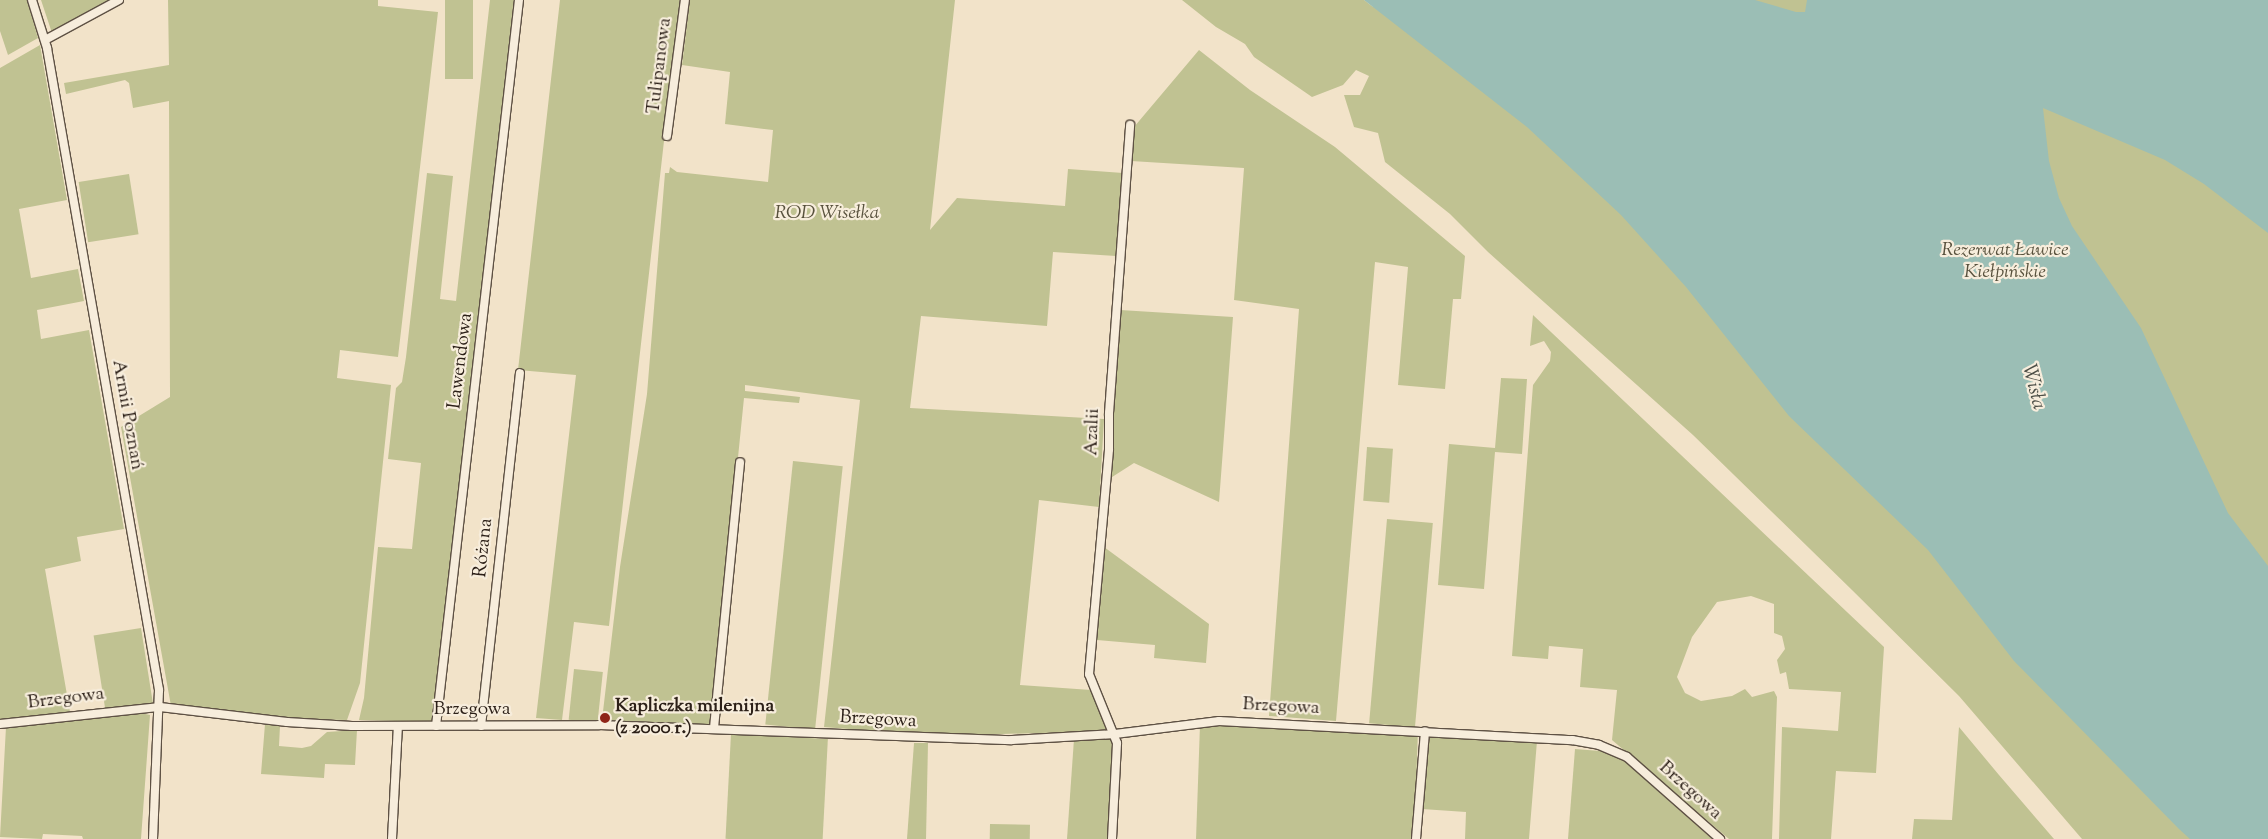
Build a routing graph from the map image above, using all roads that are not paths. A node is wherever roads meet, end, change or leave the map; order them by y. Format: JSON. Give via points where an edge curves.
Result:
{"nodes":[{"id":1,"x":32,"y":0,"type":"edge"},
{"id":2,"x":119,"y":0,"type":"edge"},
{"id":3,"x":519,"y":0,"type":"edge"},
{"id":4,"x":685,"y":0,"type":"edge"},
{"id":5,"x":45,"y":40,"type":"junction"},
{"id":6,"x":1130,"y":125,"type":"dead end"},
{"id":7,"x":668,"y":136,"type":"dead end"},
{"id":8,"x":520,"y":373,"type":"dead end"},
{"id":9,"x":740,"y":462,"type":"dead end"},
{"id":10,"x":160,"y":707,"type":"junction"},
{"id":11,"x":0,"y":724,"type":"edge"},
{"id":12,"x":398,"y":726,"type":"junction"},
{"id":13,"x":436,"y":726,"type":"junction"},
{"id":14,"x":481,"y":726,"type":"junction"},
{"id":15,"x":714,"y":728,"type":"junction"},
{"id":16,"x":1425,"y":731,"type":"junction"},
{"id":17,"x":1115,"y":734,"type":"junction"},
{"id":18,"x":152,"y":839,"type":"edge"},
{"id":19,"x":392,"y":839,"type":"edge"},
{"id":20,"x":1112,"y":839,"type":"edge"},
{"id":21,"x":1416,"y":839,"type":"edge"},
{"id":22,"x":1720,"y":839,"type":"edge"}],
"edges":[{"from":1,"to":5,"type":"street","name":"Armii Poznań"},
{"from":2,"to":5,"type":"street"},
{"from":3,"to":13,"type":"street","name":"Lawendowa"},
{"from":4,"to":7,"type":"street","name":"Tulipanowa"},
{"from":5,"to":10,"type":"street","name":"Armii Poznań","via":[[141,580]]},
{"from":6,"to":17,"type":"street","name":"Azalii","via":[[1109,413],[1110,449],[1090,674]]},
{"from":8,"to":14,"type":"street","name":"Różana"},
{"from":9,"to":15,"type":"street"},
{"from":10,"to":11,"type":"street","name":"Brzegowa"},
{"from":10,"to":12,"type":"street","name":"Brzegowa","via":[[287,722]]},
{"from":10,"to":18,"type":"street","name":"Armii Poznań"},
{"from":12,"to":13,"type":"street","name":"Brzegowa"},
{"from":12,"to":19,"type":"street"},
{"from":13,"to":14,"type":"street","name":"Brzegowa"},
{"from":14,"to":15,"type":"street","name":"Brzegowa"},
{"from":15,"to":17,"type":"street","name":"Brzegowa","via":[[927,739],[1012,740]]},
{"from":16,"to":17,"type":"street","name":"Brzegowa","via":[[1219,721]]},
{"from":16,"to":21,"type":"street"},
{"from":16,"to":22,"type":"street","name":"Brzegowa","via":[[1572,740],[1609,748],[1627,757]]},
{"from":17,"to":20,"type":"street"}]}
